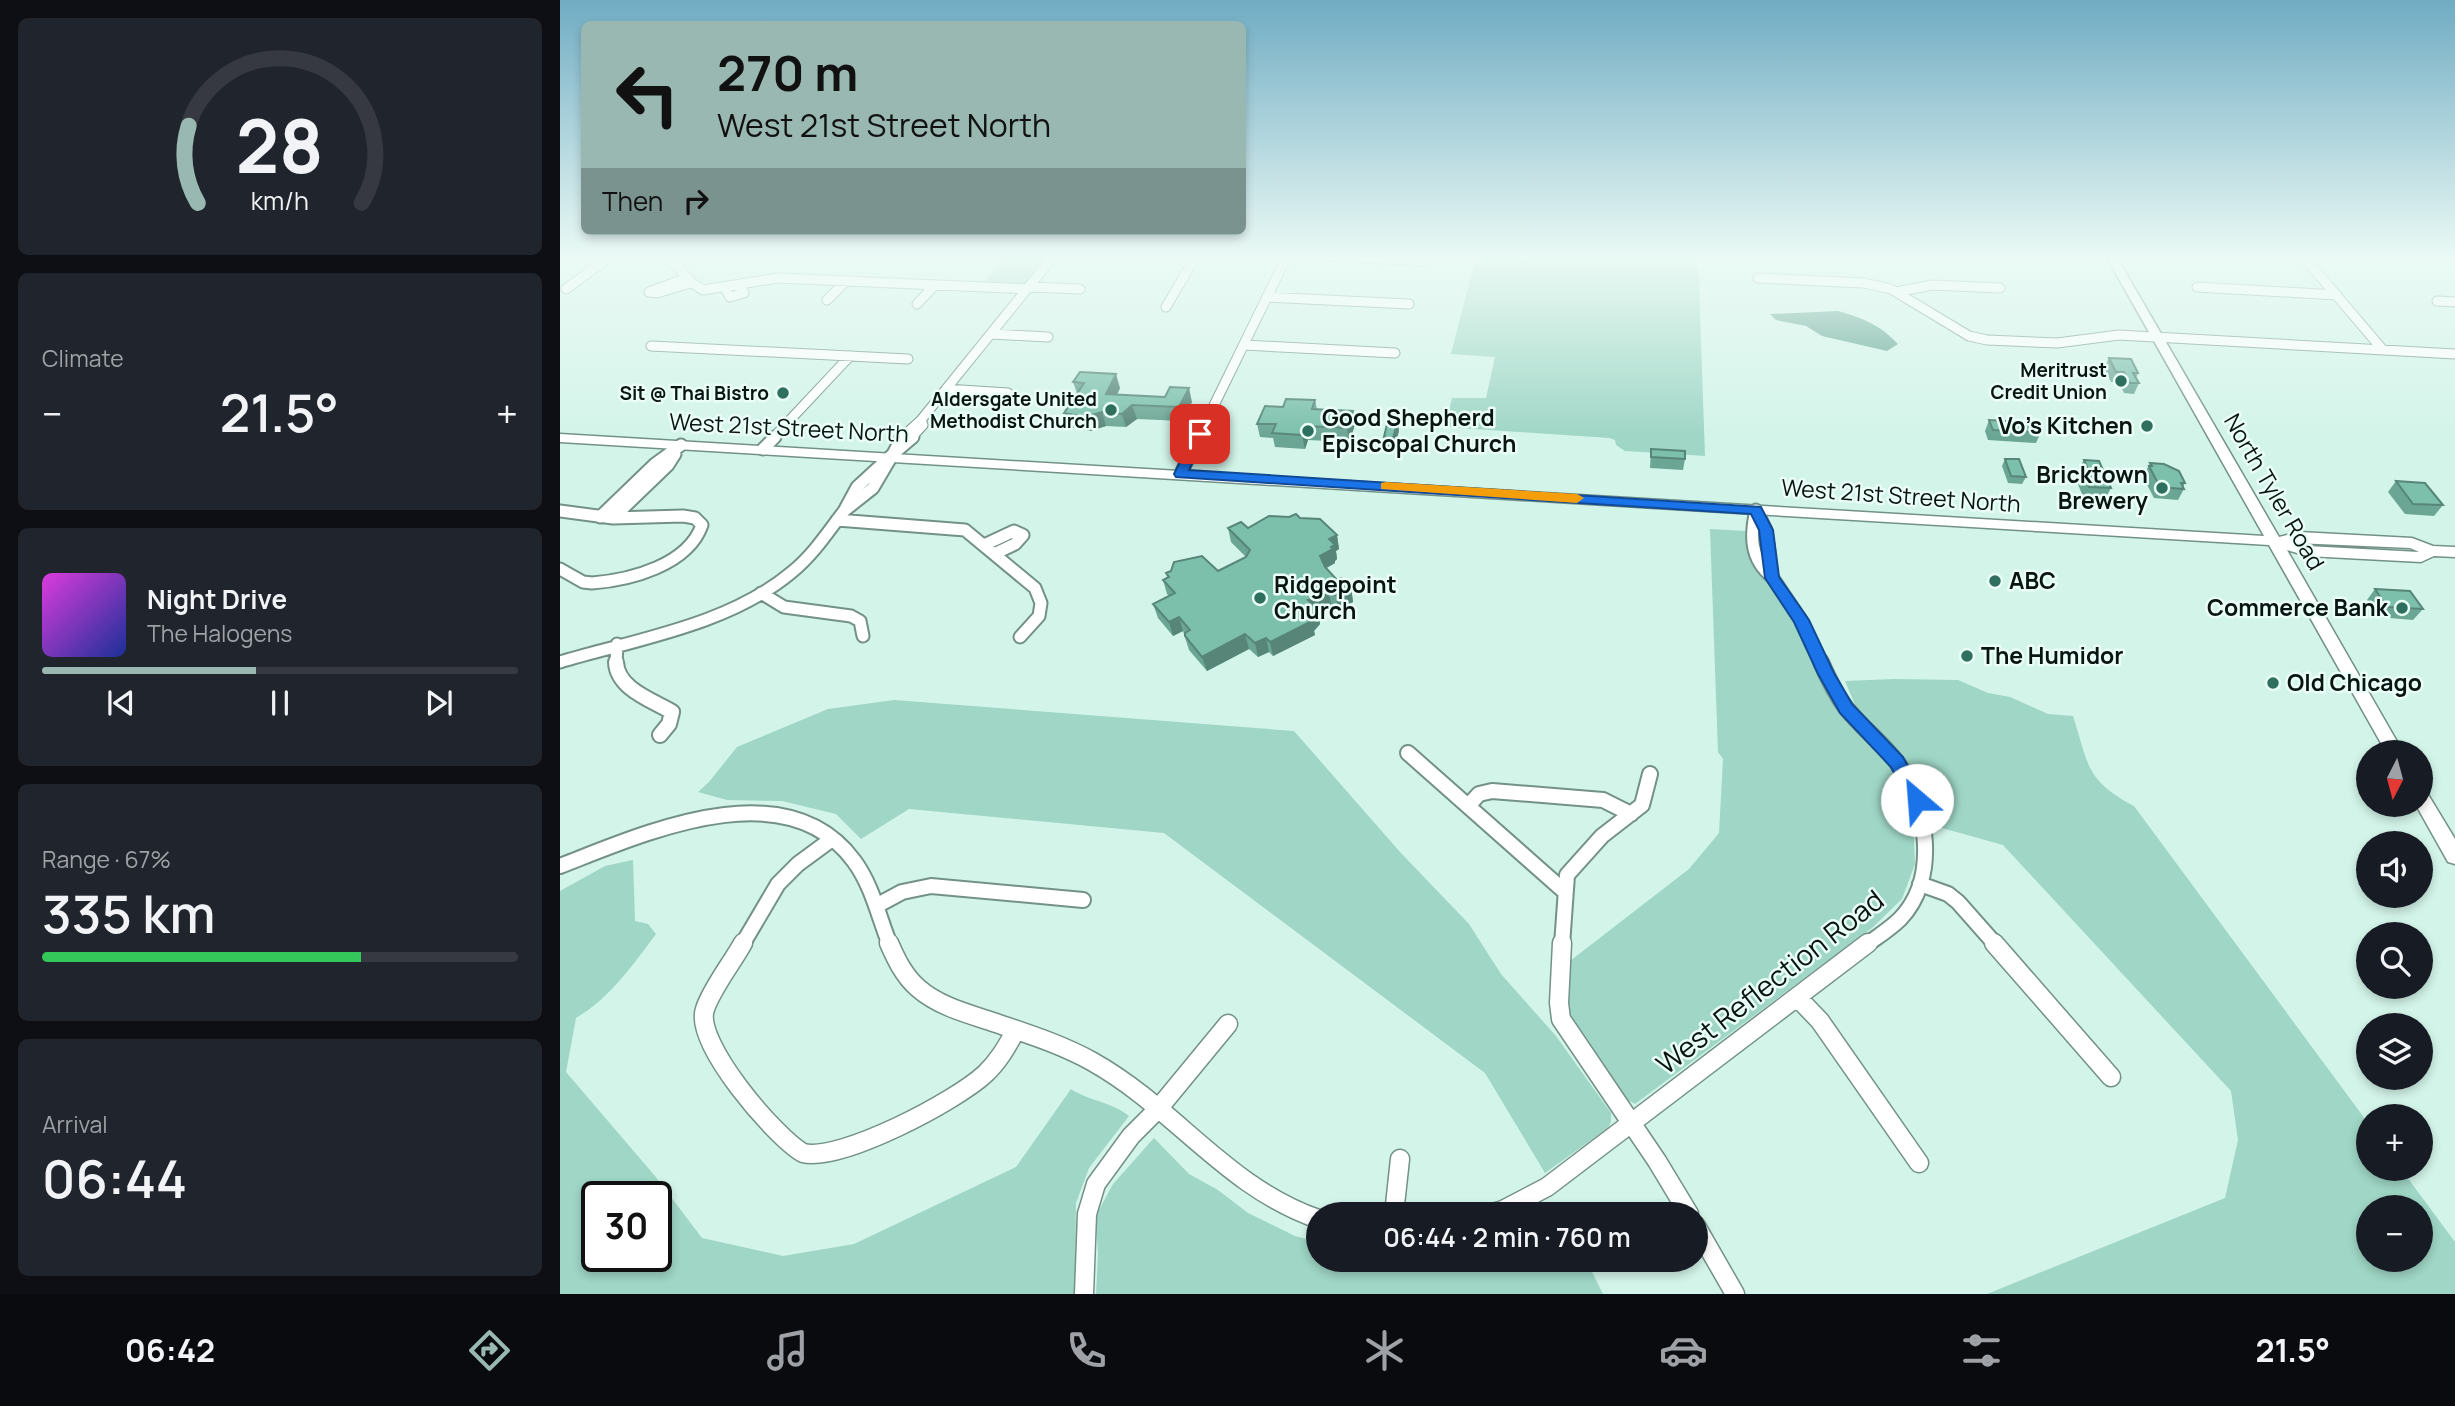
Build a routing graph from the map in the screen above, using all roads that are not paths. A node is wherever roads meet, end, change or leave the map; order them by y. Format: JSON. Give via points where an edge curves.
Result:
{"nodes":[{"id":1,"x":1005,"y":316,"type":"edge"},
{"id":2,"x":1258,"y":316,"type":"edge"},
{"id":3,"x":1936,"y":316,"type":"edge"},
{"id":4,"x":2145,"y":316,"type":"edge"},
{"id":5,"x":2355,"y":316,"type":"edge"},
{"id":6,"x":991,"y":334,"type":"junction"},
{"id":7,"x":1048,"y":337,"type":"dead end"},
{"id":8,"x":2157,"y":337,"type":"junction"},
{"id":9,"x":1244,"y":345,"type":"junction"},
{"id":10,"x":651,"y":346,"type":"dead end"},
{"id":11,"x":2383,"y":350,"type":"junction"},
{"id":12,"x":1395,"y":353,"type":"dead end"},
{"id":13,"x":2455,"y":354,"type":"edge"},
{"id":14,"x":850,"y":356,"type":"junction"},
{"id":15,"x":908,"y":359,"type":"dead end"},
{"id":16,"x":946,"y":389,"type":"junction"},
{"id":17,"x":1008,"y":393,"type":"dead end"},
{"id":18,"x":921,"y":420,"type":"joint"},
{"id":19,"x":560,"y":438,"type":"edge"},
{"id":20,"x":681,"y":444,"type":"junction"},
{"id":21,"x":763,"y":449,"type":"junction"},
{"id":22,"x":890,"y":456,"type":"junction"},
{"id":23,"x":1181,"y":474,"type":"junction"},
{"id":24,"x":1756,"y":510,"type":"junction"},
{"id":25,"x":560,"y":511,"type":"edge"},
{"id":26,"x":840,"y":516,"type":"junction"},
{"id":27,"x":600,"y":517,"type":"junction"},
{"id":28,"x":613,"y":518,"type":"junction"},
{"id":29,"x":2274,"y":541,"type":"junction"},
{"id":30,"x":984,"y":545,"type":"junction"},
{"id":31,"x":2431,"y":551,"type":"joint"},
{"id":32,"x":2455,"y":552,"type":"edge"},
{"id":33,"x":994,"y":554,"type":"junction"},
{"id":34,"x":560,"y":569,"type":"edge"},
{"id":35,"x":761,"y":593,"type":"junction"},
{"id":36,"x":863,"y":636,"type":"dead end"},
{"id":37,"x":1020,"y":637,"type":"dead end"},
{"id":38,"x":617,"y":644,"type":"junction"},
{"id":39,"x":560,"y":662,"type":"edge"},
{"id":40,"x":660,"y":736,"type":"dead end"},
{"id":41,"x":2388,"y":740,"type":"edge"},
{"id":42,"x":1408,"y":752,"type":"dead end"},
{"id":43,"x":1650,"y":774,"type":"dead end"},
{"id":44,"x":1468,"y":806,"type":"junction"},
{"id":45,"x":1631,"y":814,"type":"junction"},
{"id":46,"x":2432,"y":817,"type":"edge"},
{"id":47,"x":832,"y":839,"type":"junction"},
{"id":48,"x":2455,"y":856,"type":"edge"},
{"id":49,"x":560,"y":866,"type":"edge"},
{"id":50,"x":1920,"y":884,"type":"junction"},
{"id":51,"x":1564,"y":891,"type":"junction"},
{"id":52,"x":1083,"y":900,"type":"dead end"},
{"id":53,"x":876,"y":906,"type":"junction"},
{"id":54,"x":1797,"y":997,"type":"junction"},
{"id":55,"x":1228,"y":1024,"type":"dead end"},
{"id":56,"x":1016,"y":1030,"type":"junction"},
{"id":57,"x":2111,"y":1077,"type":"dead end"},
{"id":58,"x":1158,"y":1108,"type":"junction"},
{"id":59,"x":1631,"y":1123,"type":"junction"},
{"id":60,"x":1400,"y":1159,"type":"dead end"},
{"id":61,"x":1920,"y":1163,"type":"dead end"},
{"id":62,"x":1395,"y":1202,"type":"edge"},
{"id":63,"x":1518,"y":1202,"type":"edge"},
{"id":64,"x":1681,"y":1202,"type":"edge"},
{"id":65,"x":1306,"y":1214,"type":"edge"},
{"id":66,"x":1708,"y":1247,"type":"edge"},
{"id":67,"x":1084,"y":1294,"type":"edge"},
{"id":68,"x":1735,"y":1294,"type":"edge"}],
"edges":[{"from":1,"to":6,"type":"street"},
{"from":2,"to":9,"type":"street"},
{"from":3,"to":8,"type":"street","via":[[1978,339],[2057,343],[2119,335]]},
{"from":4,"to":8,"type":"main road","name":"North Tyler Road"},
{"from":5,"to":11,"type":"street"},
{"from":6,"to":7,"type":"street"},
{"from":6,"to":16,"type":"street"},
{"from":8,"to":11,"type":"street"},
{"from":8,"to":29,"type":"main road","name":"North Tyler Road"},
{"from":9,"to":12,"type":"street"},
{"from":9,"to":23,"type":"street"},
{"from":10,"to":14,"type":"street"},
{"from":11,"to":13,"type":"street"},
{"from":14,"to":15,"type":"street"},
{"from":14,"to":21,"type":"street"},
{"from":16,"to":17,"type":"street"},
{"from":16,"to":18,"type":"street"},
{"from":18,"to":22,"type":"street","via":[[923,425],[914,438]]},
{"from":19,"to":20,"type":"main road","name":"West 21st Street North"},
{"from":20,"to":21,"type":"main road","name":"West 21st Street North"},
{"from":20,"to":27,"type":"street"},
{"from":20,"to":28,"type":"street","via":[[668,465]]},
{"from":21,"to":22,"type":"main road","name":"West 21st Street North"},
{"from":22,"to":23,"type":"main road","name":"West 21st Street North"},
{"from":22,"to":26,"type":"street","via":[[866,477]]},
{"from":23,"to":24,"type":"main road","name":"West 21st Street North"},
{"from":24,"to":29,"type":"main road","name":"West 21st Street North"},
{"from":24,"to":50,"type":"street","name":"West Reflection Road","via":[[1752,549],[1760,569],[1772,578],[1801,620],[1846,708],[1908,780],[1926,850]]},
{"from":25,"to":27,"type":"street"},
{"from":26,"to":30,"type":"street","via":[[965,530]]},
{"from":26,"to":35,"type":"street","via":[[799,566]]},
{"from":27,"to":28,"type":"street"},
{"from":28,"to":34,"type":"street","via":[[683,516],[702,525],[686,552],[655,568],[595,582],[581,582]]},
{"from":29,"to":31,"type":"main road","name":"West 21st Street North","via":[[2307,551],[2421,557]]},
{"from":29,"to":41,"type":"main road","name":"North Tyler Road"},
{"from":30,"to":33,"type":"street"},
{"from":30,"to":33,"type":"street","via":[[1014,531],[1023,535]]},
{"from":31,"to":32,"type":"main road","name":"West 21st Street North"},
{"from":33,"to":37,"type":"street","via":[[1035,588],[1041,603],[1039,615]]},
{"from":35,"to":36,"type":"street","via":[[784,607],[851,616],[860,621]]},
{"from":35,"to":38,"type":"street","via":[[721,613]]},
{"from":38,"to":39,"type":"street"},
{"from":38,"to":40,"type":"street","via":[[619,677],[673,712]]},
{"from":42,"to":44,"type":"street"},
{"from":43,"to":45,"type":"street","via":[[1642,805]]},
{"from":44,"to":45,"type":"street","via":[[1479,794],[1492,791],[1603,800]]},
{"from":44,"to":51,"type":"street"},
{"from":45,"to":51,"type":"street","via":[[1602,836],[1573,868]]},
{"from":46,"to":48,"type":"main road"},
{"from":47,"to":49,"type":"street","via":[[784,816],[727,814],[664,827]]},
{"from":47,"to":53,"type":"street","via":[[849,853]]},
{"from":47,"to":56,"type":"street","via":[[778,884],[704,1010],[704,1027],[721,1063],[763,1115],[800,1152],[831,1152],[937,1106],[971,1085],[999,1058]]},
{"from":50,"to":54,"type":"street","name":"West Reflection Road","via":[[1900,919]]},
{"from":50,"to":57,"type":"street","via":[[1958,902]]},
{"from":51,"to":59,"type":"street","via":[[1561,1018]]},
{"from":52,"to":53,"type":"street","via":[[931,886],[902,892]]},
{"from":53,"to":56,"type":"street","via":[[885,934],[917,987],[961,1012]]},
{"from":54,"to":59,"type":"street","name":"West Reflection Road"},
{"from":54,"to":61,"type":"street","via":[[1820,1021]]},
{"from":55,"to":58,"type":"street"},
{"from":56,"to":58,"type":"street","via":[[1053,1042],[1105,1069]]},
{"from":58,"to":65,"type":"street","via":[[1232,1172]]},
{"from":58,"to":67,"type":"street","via":[[1096,1184],[1087,1214]]},
{"from":59,"to":63,"type":"street","name":"West Reflection Road","via":[[1547,1187]]},
{"from":59,"to":64,"type":"street"},
{"from":60,"to":62,"type":"street"},
{"from":66,"to":68,"type":"street"}]}
